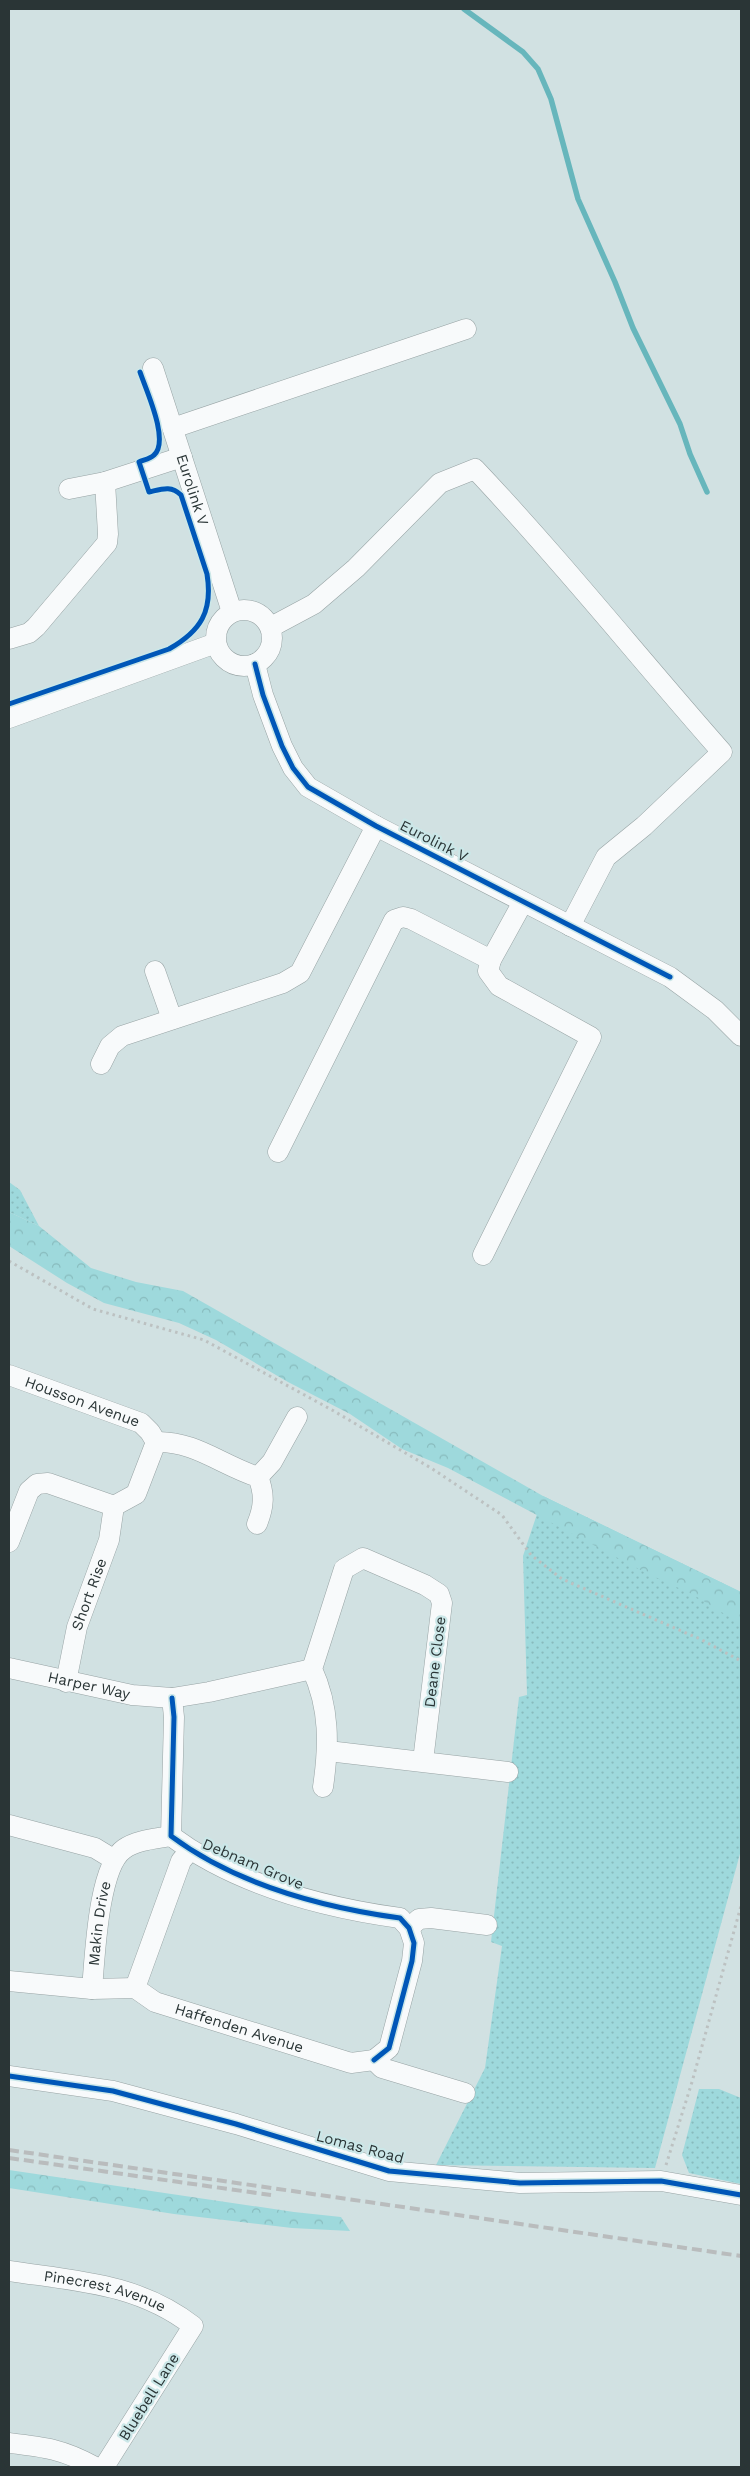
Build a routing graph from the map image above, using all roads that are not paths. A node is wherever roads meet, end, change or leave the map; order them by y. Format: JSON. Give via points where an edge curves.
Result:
{"nodes":[{"id":1,"x":466,"y":329,"type":"dead end"},
{"id":2,"x":153,"y":368,"type":"dead end"},
{"id":3,"x":173,"y":428,"type":"junction"},
{"id":4,"x":182,"y":457,"type":"junction"},
{"id":5,"x":104,"y":482,"type":"junction"},
{"id":6,"x":69,"y":489,"type":"dead end"},
{"id":7,"x":232,"y":612,"type":"junction"},
{"id":8,"x":271,"y":627,"type":"junction"},
{"id":9,"x":9,"y":639,"type":"edge"},
{"id":10,"x":216,"y":644,"type":"junction"},
{"id":11,"x":255,"y":664,"type":"junction"},
{"id":12,"x":9,"y":718,"type":"edge"},
{"id":13,"x":376,"y":826,"type":"junction"},
{"id":14,"x":523,"y":902,"type":"junction"},
{"id":15,"x":570,"y":926,"type":"junction"},
{"id":16,"x":492,"y":960,"type":"junction"},
{"id":17,"x":155,"y":971,"type":"dead end"},
{"id":18,"x":172,"y":1019,"type":"junction"},
{"id":19,"x":740,"y":1033,"type":"edge"},
{"id":20,"x":102,"y":1064,"type":"dead end"},
{"id":21,"x":278,"y":1152,"type":"dead end"},
{"id":22,"x":483,"y":1255,"type":"dead end"},
{"id":23,"x":9,"y":1375,"type":"edge"},
{"id":24,"x":297,"y":1417,"type":"dead end"},
{"id":25,"x":156,"y":1442,"type":"junction"},
{"id":26,"x":258,"y":1477,"type":"junction"},
{"id":27,"x":114,"y":1506,"type":"junction"},
{"id":28,"x":257,"y":1524,"type":"dead end"},
{"id":29,"x":9,"y":1542,"type":"edge"},
{"id":30,"x":9,"y":1668,"type":"edge"},
{"id":31,"x":312,"y":1669,"type":"junction"},
{"id":32,"x":66,"y":1682,"type":"junction"},
{"id":33,"x":172,"y":1698,"type":"junction"},
{"id":34,"x":328,"y":1751,"type":"junction"},
{"id":35,"x":423,"y":1761,"type":"junction"},
{"id":36,"x":508,"y":1772,"type":"dead end"},
{"id":37,"x":322,"y":1787,"type":"dead end"},
{"id":38,"x":9,"y":1825,"type":"edge"},
{"id":39,"x":171,"y":1836,"type":"junction"},
{"id":40,"x":190,"y":1850,"type":"junction"},
{"id":41,"x":114,"y":1859,"type":"junction"},
{"id":42,"x":487,"y":1925,"type":"dead end"},
{"id":43,"x":409,"y":1928,"type":"junction"},
{"id":44,"x":9,"y":1980,"type":"edge"},
{"id":45,"x":135,"y":1988,"type":"junction"},
{"id":46,"x":92,"y":1989,"type":"junction"},
{"id":47,"x":374,"y":2060,"type":"junction"},
{"id":48,"x":9,"y":2076,"type":"edge"},
{"id":49,"x":465,"y":2093,"type":"dead end"},
{"id":50,"x":741,"y":2195,"type":"edge"},
{"id":51,"x":9,"y":2271,"type":"edge"},
{"id":52,"x":193,"y":2326,"type":"joint"},
{"id":53,"x":9,"y":2443,"type":"edge"},
{"id":54,"x":95,"y":2467,"type":"edge"},
{"id":55,"x":104,"y":2467,"type":"edge"}],
"edges":[{"from":1,"to":3,"type":"street"},
{"from":2,"to":3,"type":"street","name":"Eurolink V"},
{"from":3,"to":4,"type":"street","name":"Eurolink V"},
{"from":4,"to":5,"type":"street"},
{"from":4,"to":7,"type":"street","name":"Eurolink V"},
{"from":5,"to":6,"type":"street"},
{"from":5,"to":9,"type":"street","via":[[107,543],[36,627],[29,633]]},
{"from":7,"to":8,"type":"street","via":[[250,610],[259,613]]},
{"from":7,"to":10,"type":"street","via":[[219,625]]},
{"from":8,"to":11,"type":"street","via":[[272,645],[263,660]]},
{"from":8,"to":15,"type":"street","via":[[314,604],[356,568],[440,483],[475,469],[536,534],[722,752],[644,826],[606,857]]},
{"from":10,"to":11,"type":"street","via":[[226,660],[245,667]]},
{"from":10,"to":12,"type":"street"},
{"from":11,"to":13,"type":"street","name":"Eurolink V","via":[[263,695],[293,768],[308,787]]},
{"from":13,"to":14,"type":"street","name":"Eurolink V"},
{"from":13,"to":18,"type":"street","via":[[300,973],[283,983]]},
{"from":14,"to":15,"type":"street","name":"Eurolink V"},
{"from":14,"to":16,"type":"street"},
{"from":15,"to":19,"type":"street","name":"Eurolink V","via":[[670,977]]},
{"from":16,"to":21,"type":"street","via":[[411,919],[394,920]]},
{"from":16,"to":22,"type":"street","via":[[488,971],[499,986],[591,1037]]},
{"from":17,"to":18,"type":"street"},
{"from":18,"to":20,"type":"street","via":[[116,1039]]},
{"from":23,"to":25,"type":"street","name":"Housson Avenue","via":[[141,1423]]},
{"from":24,"to":26,"type":"street","via":[[272,1462]]},
{"from":25,"to":26,"type":"street","via":[[186,1444],[236,1470]]},
{"from":25,"to":27,"type":"street","via":[[136,1494]]},
{"from":26,"to":28,"type":"street","via":[[263,1509]]},
{"from":27,"to":29,"type":"street","via":[[48,1483],[38,1484],[29,1490]]},
{"from":27,"to":32,"type":"street","name":"Short Rise","via":[[109,1540],[77,1627]]},
{"from":30,"to":32,"type":"street","name":"Harper Way"},
{"from":31,"to":33,"type":"street"},
{"from":31,"to":34,"type":"street","via":[[328,1724]]},
{"from":31,"to":35,"type":"street","name":"Deane Close","via":[[337,1584],[344,1569],[352,1562],[363,1558],[439,1594],[442,1615]]},
{"from":32,"to":33,"type":"street","name":"Harper Way"},
{"from":33,"to":39,"type":"street"},
{"from":34,"to":35,"type":"street"},
{"from":34,"to":37,"type":"street"},
{"from":35,"to":36,"type":"street"},
{"from":38,"to":41,"type":"street","name":"Makin Drive","via":[[95,1848]]},
{"from":39,"to":40,"type":"street","name":"Debnam Grove"},
{"from":39,"to":41,"type":"street","name":"Makin Drive","via":[[138,1842]]},
{"from":40,"to":43,"type":"street","name":"Debnam Grove","via":[[235,1873],[298,1898],[400,1918]]},
{"from":40,"to":45,"type":"street","name":"Debnam Grove","via":[[181,1861]]},
{"from":41,"to":46,"type":"street","name":"Makin Drive","via":[[104,1885]]},
{"from":42,"to":43,"type":"street","via":[[431,1918],[419,1919]]},
{"from":43,"to":47,"type":"street","via":[[414,1943],[412,1961],[392,2038],[389,2048]]},
{"from":44,"to":46,"type":"street"},
{"from":45,"to":46,"type":"street"},
{"from":45,"to":47,"type":"street","name":"Haffenden Avenue","via":[[155,2002],[351,2063]]},
{"from":47,"to":49,"type":"street","via":[[382,2068]]},
{"from":48,"to":50,"type":"street","name":"Lomas Road","via":[[114,2091],[389,2171],[520,2183],[661,2181]]},
{"from":51,"to":52,"type":"street","name":"Pinecrest Avenue","via":[[138,2294],[174,2311]]},
{"from":52,"to":55,"type":"street","name":"Bluebell Lane"},
{"from":53,"to":54,"type":"street","via":[[53,2448]]}]}
